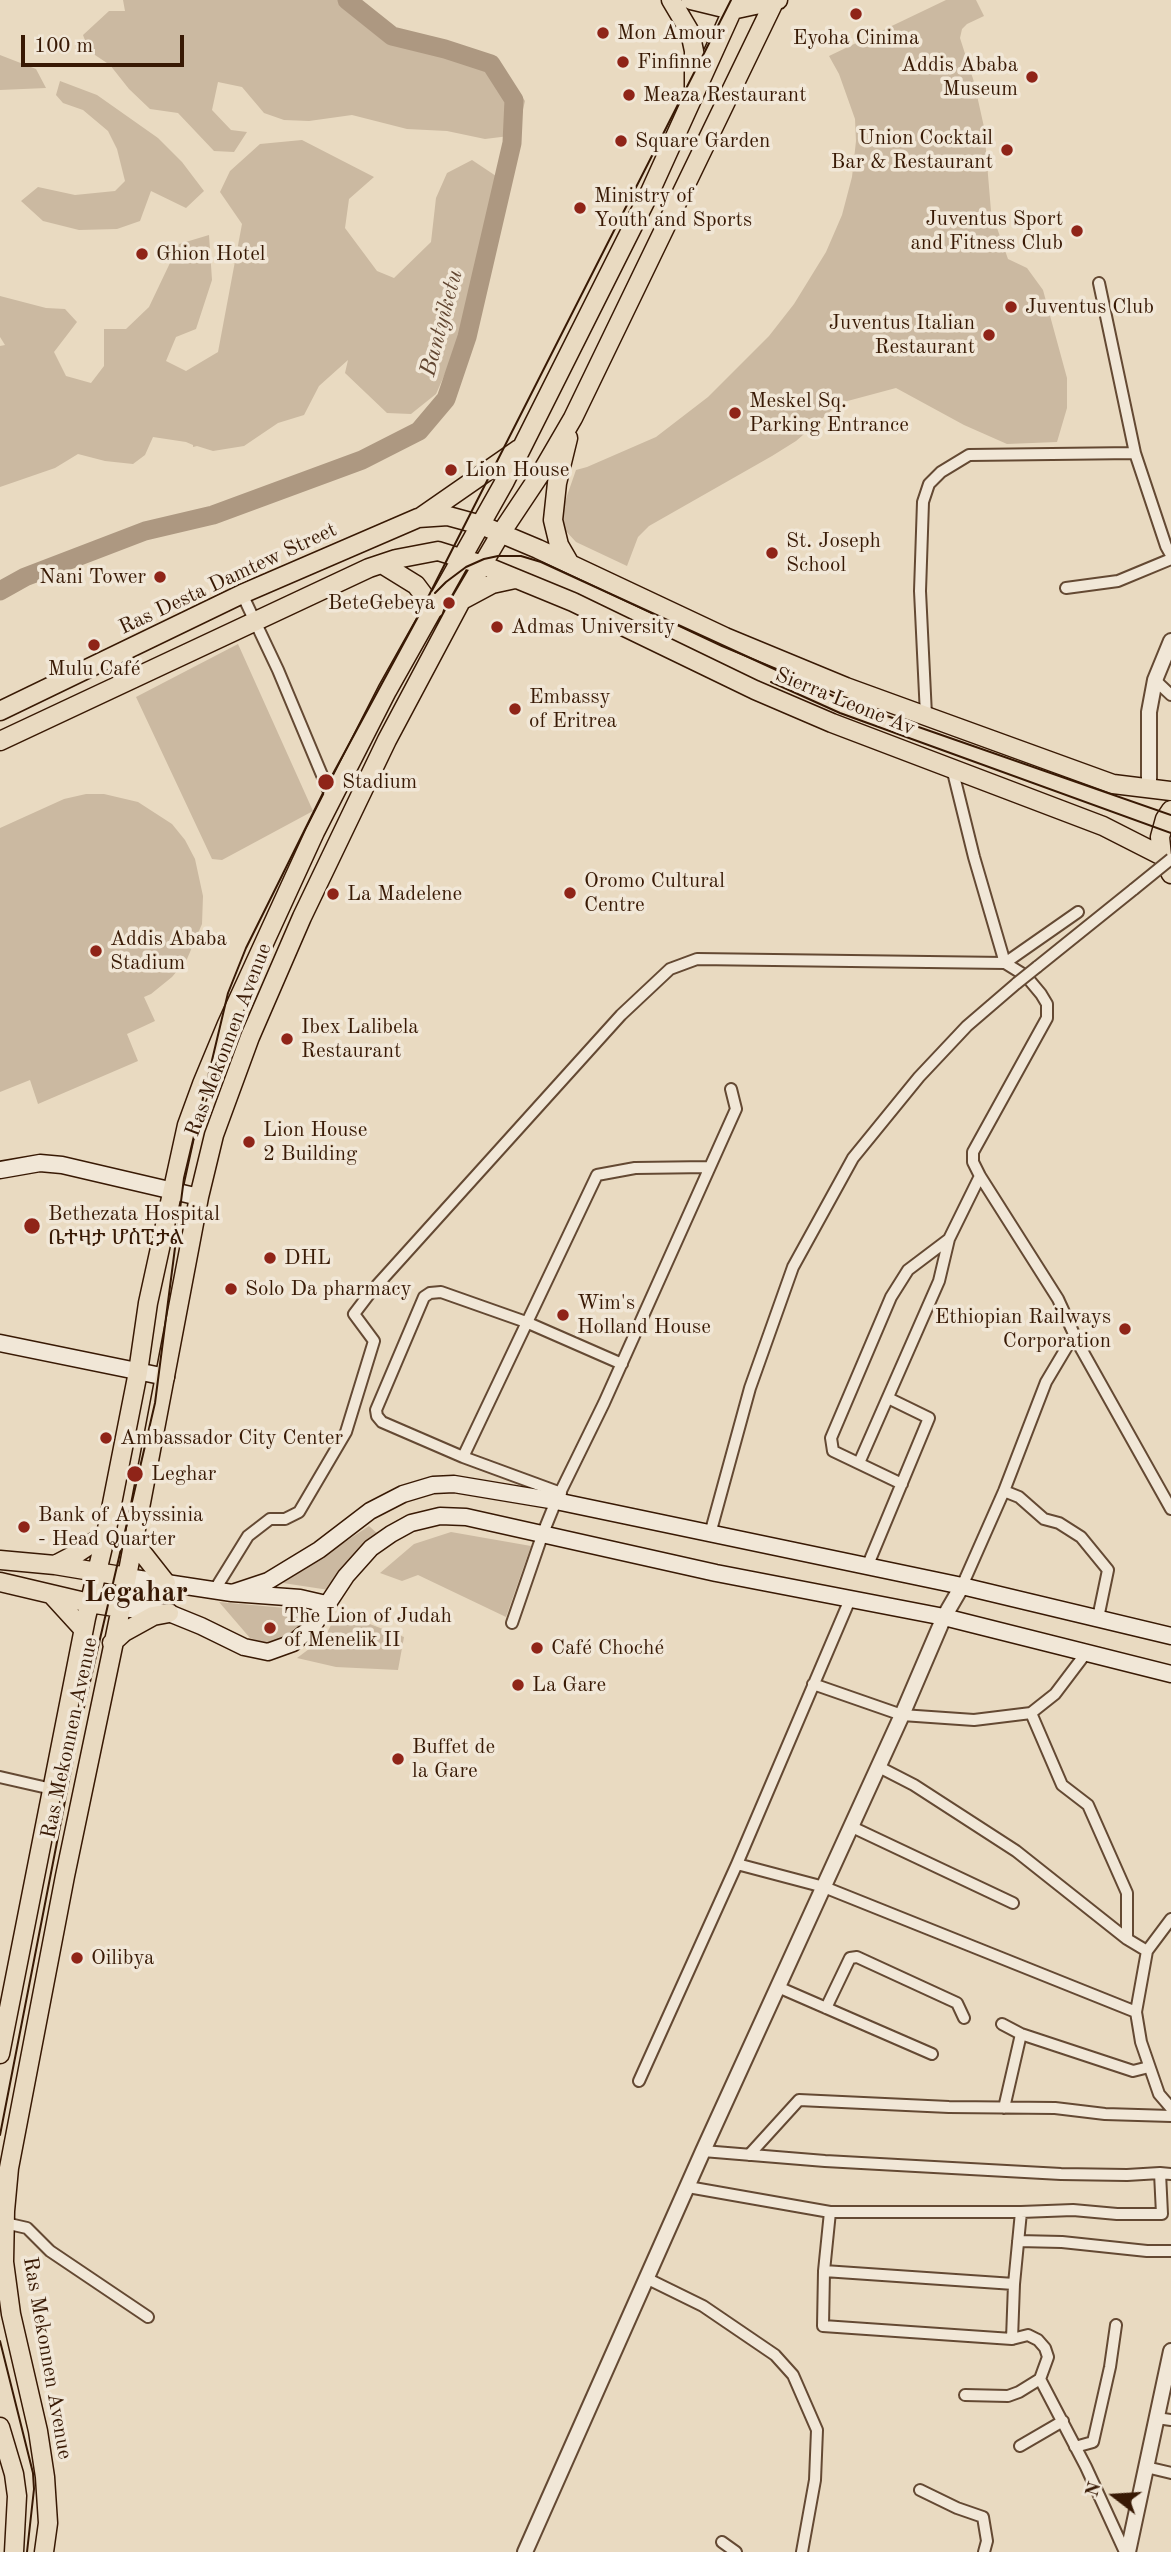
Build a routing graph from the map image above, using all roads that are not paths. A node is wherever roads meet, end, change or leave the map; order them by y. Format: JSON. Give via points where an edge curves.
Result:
{"nodes":[{"id":1,"x":671,"y":0,"type":"edge"},
{"id":2,"x":691,"y":0,"type":"edge"},
{"id":3,"x":775,"y":1,"type":"edge"},
{"id":4,"x":735,"y":5,"type":"edge"},
{"id":5,"x":694,"y":96,"type":"junction"},
{"id":6,"x":1099,"y":282,"type":"dead end"},
{"id":7,"x":573,"y":418,"type":"junction"},
{"id":8,"x":522,"y":447,"type":"junction"},
{"id":9,"x":1135,"y":453,"type":"junction"},
{"id":10,"x":418,"y":518,"type":"junction"},
{"id":11,"x":481,"y":525,"type":"junction"},
{"id":12,"x":501,"y":533,"type":"junction"},
{"id":13,"x":1171,"y":557,"type":"edge"},
{"id":14,"x":461,"y":558,"type":"junction"},
{"id":15,"x":382,"y":564,"type":"junction"},
{"id":16,"x":570,"y":564,"type":"junction"},
{"id":17,"x":483,"y":565,"type":"junction"},
{"id":18,"x":517,"y":578,"type":"junction"},
{"id":19,"x":1066,"y":588,"type":"dead end"},
{"id":20,"x":242,"y":594,"type":"junction"},
{"id":21,"x":461,"y":601,"type":"junction"},
{"id":22,"x":434,"y":609,"type":"junction"},
{"id":23,"x":255,"y":621,"type":"junction"},
{"id":24,"x":1171,"y":641,"type":"edge"},
{"id":25,"x":1155,"y":680,"type":"junction"},
{"id":26,"x":1171,"y":695,"type":"edge"},
{"id":27,"x":0,"y":711,"type":"edge"},
{"id":28,"x":926,"y":715,"type":"junction"},
{"id":29,"x":0,"y":741,"type":"edge"},
{"id":30,"x":952,"y":768,"type":"junction"},
{"id":31,"x":1149,"y":789,"type":"junction"},
{"id":32,"x":1171,"y":791,"type":"edge"},
{"id":33,"x":332,"y":799,"type":"junction"},
{"id":34,"x":1171,"y":810,"type":"edge"},
{"id":35,"x":1166,"y":858,"type":"edge"},
{"id":36,"x":1171,"y":874,"type":"edge"},
{"id":37,"x":1078,"y":912,"type":"dead end"},
{"id":38,"x":1005,"y":963,"type":"junction"},
{"id":39,"x":730,"y":1089,"type":"dead end"},
{"id":40,"x":709,"y":1167,"type":"junction"},
{"id":41,"x":0,"y":1170,"type":"edge"},
{"id":42,"x":980,"y":1176,"type":"junction"},
{"id":43,"x":172,"y":1191,"type":"junction"},
{"id":44,"x":199,"y":1197,"type":"junction"},
{"id":45,"x":949,"y":1239,"type":"junction"},
{"id":46,"x":526,"y":1322,"type":"junction"},
{"id":47,"x":1074,"y":1335,"type":"junction"},
{"id":48,"x":0,"y":1343,"type":"edge"},
{"id":49,"x":622,"y":1364,"type":"junction"},
{"id":50,"x":138,"y":1372,"type":"junction"},
{"id":51,"x":166,"y":1377,"type":"junction"},
{"id":52,"x":888,"y":1398,"type":"junction"},
{"id":53,"x":463,"y":1457,"type":"junction"},
{"id":54,"x":859,"y":1463,"type":"junction"},
{"id":55,"x":902,"y":1484,"type":"junction"},
{"id":56,"x":1004,"y":1491,"type":"junction"},
{"id":57,"x":558,"y":1497,"type":"junction"},
{"id":58,"x":1171,"y":1509,"type":"edge"},
{"id":59,"x":542,"y":1533,"type":"junction"},
{"id":60,"x":106,"y":1534,"type":"junction"},
{"id":61,"x":710,"y":1534,"type":"junction"},
{"id":62,"x":133,"y":1541,"type":"junction"},
{"id":63,"x":0,"y":1560,"type":"edge"},
{"id":64,"x":55,"y":1565,"type":"junction"},
{"id":65,"x":867,"y":1567,"type":"junction"},
{"id":66,"x":97,"y":1572,"type":"junction"},
{"id":67,"x":127,"y":1577,"type":"junction"},
{"id":68,"x":0,"y":1582,"type":"edge"},
{"id":69,"x":166,"y":1583,"type":"junction"},
{"id":70,"x":962,"y":1586,"type":"junction"},
{"id":71,"x":214,"y":1591,"type":"junction"},
{"id":72,"x":232,"y":1593,"type":"junction"},
{"id":73,"x":51,"y":1594,"type":"junction"},
{"id":74,"x":851,"y":1597,"type":"junction"},
{"id":75,"x":89,"y":1603,"type":"junction"},
{"id":76,"x":326,"y":1604,"type":"junction"},
{"id":77,"x":121,"y":1608,"type":"junction"},
{"id":78,"x":169,"y":1613,"type":"junction"},
{"id":79,"x":944,"y":1617,"type":"junction"},
{"id":80,"x":1098,"y":1618,"type":"junction"},
{"id":81,"x":512,"y":1623,"type":"dead end"},
{"id":82,"x":83,"y":1629,"type":"junction"},
{"id":83,"x":1171,"y":1636,"type":"edge"},
{"id":84,"x":112,"y":1643,"type":"junction"},
{"id":85,"x":1086,"y":1653,"type":"junction"},
{"id":86,"x":1171,"y":1674,"type":"edge"},
{"id":87,"x":813,"y":1684,"type":"junction"},
{"id":88,"x":1031,"y":1713,"type":"junction"},
{"id":89,"x":902,"y":1715,"type":"junction"},
{"id":90,"x":879,"y":1767,"type":"junction"},
{"id":91,"x":0,"y":1777,"type":"edge"},
{"id":92,"x":52,"y":1789,"type":"junction"},
{"id":93,"x":852,"y":1827,"type":"junction"},
{"id":94,"x":737,"y":1864,"type":"junction"},
{"id":95,"x":824,"y":1887,"type":"junction"},
{"id":96,"x":1013,"y":1903,"type":"dead end"},
{"id":97,"x":1171,"y":1919,"type":"edge"},
{"id":98,"x":1127,"y":1939,"type":"junction"},
{"id":99,"x":1147,"y":1951,"type":"junction"},
{"id":100,"x":778,"y":1987,"type":"junction"},
{"id":101,"x":827,"y":2008,"type":"junction"},
{"id":102,"x":1136,"y":2012,"type":"junction"},
{"id":103,"x":964,"y":2018,"type":"dead end"},
{"id":104,"x":1002,"y":2024,"type":"dead end"},
{"id":105,"x":1021,"y":2034,"type":"junction"},
{"id":106,"x":0,"y":2054,"type":"edge"},
{"id":107,"x":932,"y":2054,"type":"dead end"},
{"id":108,"x":1149,"y":2067,"type":"junction"},
{"id":109,"x":639,"y":2081,"type":"dead end"},
{"id":110,"x":1004,"y":2108,"type":"junction"},
{"id":111,"x":1171,"y":2108,"type":"edge"},
{"id":112,"x":1171,"y":2116,"type":"edge"},
{"id":113,"x":7,"y":2144,"type":"edge"},
{"id":114,"x":703,"y":2151,"type":"junction"},
{"id":115,"x":749,"y":2155,"type":"junction"},
{"id":116,"x":5,"y":2167,"type":"edge"},
{"id":117,"x":1166,"y":2174,"type":"edge"},
{"id":118,"x":688,"y":2188,"type":"junction"},
{"id":119,"x":1021,"y":2211,"type":"junction"},
{"id":120,"x":830,"y":2212,"type":"junction"},
{"id":121,"x":5,"y":2223,"type":"junction"},
{"id":122,"x":1018,"y":2241,"type":"junction"},
{"id":123,"x":1171,"y":2251,"type":"edge"},
{"id":124,"x":824,"y":2271,"type":"junction"},
{"id":125,"x":648,"y":2279,"type":"junction"},
{"id":126,"x":1014,"y":2284,"type":"junction"},
{"id":127,"x":148,"y":2317,"type":"dead end"},
{"id":128,"x":1116,"y":2325,"type":"dead end"},
{"id":129,"x":1013,"y":2339,"type":"junction"},
{"id":130,"x":1171,"y":2351,"type":"edge"},
{"id":131,"x":1040,"y":2378,"type":"junction"},
{"id":132,"x":965,"y":2395,"type":"dead end"},
{"id":133,"x":1164,"y":2419,"type":"edge"},
{"id":134,"x":1063,"y":2421,"type":"junction"},
{"id":135,"x":0,"y":2427,"type":"edge"},
{"id":136,"x":1020,"y":2446,"type":"dead end"},
{"id":137,"x":1075,"y":2447,"type":"junction"},
{"id":138,"x":7,"y":2451,"type":"junction"},
{"id":139,"x":1146,"y":2467,"type":"junction"},
{"id":140,"x":1171,"y":2473,"type":"edge"},
{"id":141,"x":45,"y":2477,"type":"junction"},
{"id":142,"x":920,"y":2490,"type":"dead end"},
{"id":143,"x":722,"y":2542,"type":"dead end"},
{"id":144,"x":6,"y":2552,"type":"edge"},
{"id":145,"x":14,"y":2552,"type":"edge"},
{"id":146,"x":36,"y":2552,"type":"edge"},
{"id":147,"x":44,"y":2552,"type":"edge"},
{"id":148,"x":525,"y":2552,"type":"edge"},
{"id":149,"x":736,"y":2552,"type":"edge"},
{"id":150,"x":802,"y":2552,"type":"edge"},
{"id":151,"x":984,"y":2552,"type":"edge"},
{"id":152,"x":1126,"y":2552,"type":"edge"}],
"edges":[{"from":1,"to":5,"type":"main road","via":[[690,32]]},
{"from":2,"to":4,"type":"main road"},
{"from":3,"to":4,"type":"main road"},
{"from":3,"to":7,"type":"main road"},
{"from":4,"to":5,"type":"main road","name":"Ras Mekonnen Avenue"},
{"from":5,"to":8,"type":"main road","name":"Ras Mekonnen Avenue"},
{"from":6,"to":9,"type":"street"},
{"from":7,"to":12,"type":"main road","name":"Ras Mekonnen Avenue"},
{"from":7,"to":16,"type":"main road","via":[[553,504],[556,534]]},
{"from":8,"to":10,"type":"main road"},
{"from":8,"to":11,"type":"main road","name":"Ras Mekonnen Avenue"},
{"from":9,"to":13,"type":"street"},
{"from":9,"to":28,"type":"street","via":[[969,455],[929,484],[923,502],[920,591]]},
{"from":10,"to":11,"type":"main road","name":"Ras Desta Damtew Street","via":[[448,516]]},
{"from":10,"to":20,"type":"main road","name":"Ras Desta Damtew Street"},
{"from":11,"to":12,"type":"main road","name":"Ras Desta Damtew Street"},
{"from":11,"to":14,"type":"main road","name":"Ras Mekonnen Avenue"},
{"from":12,"to":16,"type":"main road","name":"Ras Desta Damtew Street"},
{"from":12,"to":17,"type":"main road","name":"Ras Mekonnen Avenue"},
{"from":13,"to":19,"type":"street","via":[[1118,581]]},
{"from":14,"to":15,"type":"main road","via":[[438,551]]},
{"from":14,"to":17,"type":"main road","name":"Sierra Leone Av"},
{"from":14,"to":22,"type":"main road","name":"Ras Mekonnen Avenue"},
{"from":15,"to":22,"type":"main road","via":[[416,585]]},
{"from":15,"to":23,"type":"main road"},
{"from":16,"to":28,"type":"main road","name":"Ras Desta Damtew Street","via":[[768,656]]},
{"from":17,"to":18,"type":"main road","name":"Sierra Leone Av"},
{"from":17,"to":21,"type":"main road","name":"Ras Mekonnen Avenue"},
{"from":18,"to":21,"type":"main road","via":[[480,589]]},
{"from":18,"to":30,"type":"main road","name":"Sierra Leone Av","via":[[755,690]]},
{"from":20,"to":23,"type":"street"},
{"from":20,"to":27,"type":"main road","name":"Ras Desta Damtew Street"},
{"from":21,"to":44,"type":"main road","name":"Ras Mekonnen Avenue","via":[[318,880],[228,1093]]},
{"from":22,"to":33,"type":"main road","name":"Ras Mekonnen Avenue"},
{"from":23,"to":29,"type":"main road"},
{"from":23,"to":33,"type":"street"},
{"from":24,"to":25,"type":"street"},
{"from":25,"to":26,"type":"street"},
{"from":25,"to":31,"type":"street"},
{"from":28,"to":31,"type":"main road","name":"Ras Desta Damtew Street","via":[[1113,784]]},
{"from":30,"to":35,"type":"main road","name":"Sierra Leone Av","via":[[1103,826]]},
{"from":30,"to":38,"type":"street"},
{"from":31,"to":32,"type":"main road","name":"Ras Desta Damtew Street"},
{"from":33,"to":43,"type":"main road","name":"Ras Mekonnen Avenue","via":[[211,1060],[187,1125]]},
{"from":34,"to":35,"type":"main road","via":[[1160,837]]},
{"from":35,"to":36,"type":"main road"},
{"from":35,"to":61,"type":"street","bridge":true,"via":[[957,1036],[853,1158],[793,1267],[750,1388]]},
{"from":37,"to":38,"type":"street"},
{"from":38,"to":42,"type":"street","via":[[1026,976],[1041,994],[1047,1018],[973,1152]]},
{"from":38,"to":71,"type":"street","via":[[697,959],[659,978],[502,1144],[354,1314],[374,1341],[346,1432],[299,1512],[285,1519],[270,1519],[248,1536]]},
{"from":39,"to":40,"type":"street","via":[[736,1109]]},
{"from":40,"to":46,"type":"street","via":[[635,1168],[597,1175]]},
{"from":40,"to":49,"type":"street"},
{"from":41,"to":43,"type":"main road","via":[[40,1163],[62,1165]]},
{"from":42,"to":45,"type":"street"},
{"from":42,"to":47,"type":"street","via":[[1058,1299]]},
{"from":43,"to":44,"type":"main road"},
{"from":43,"to":50,"type":"main road","name":"Ras Mekonnen Avenue"},
{"from":44,"to":51,"type":"main road","name":"Ras Mekonnen Avenue"},
{"from":45,"to":52,"type":"street","via":[[939,1281]]},
{"from":45,"to":54,"type":"street","via":[[908,1270],[891,1297],[831,1437],[833,1451]]},
{"from":46,"to":49,"type":"street"},
{"from":46,"to":53,"type":"street"},
{"from":46,"to":53,"type":"street","via":[[441,1292],[424,1297],[377,1416]]},
{"from":47,"to":56,"type":"street","via":[[1046,1382]]},
{"from":47,"to":58,"type":"street"},
{"from":48,"to":50,"type":"main road"},
{"from":49,"to":57,"type":"street"},
{"from":50,"to":51,"type":"main road"},
{"from":50,"to":60,"type":"main road","name":"Ras Mekonnen Avenue"},
{"from":51,"to":62,"type":"main road","name":"Ras Mekonnen Avenue"},
{"from":52,"to":54,"type":"street"},
{"from":52,"to":55,"type":"street","via":[[929,1418]]},
{"from":53,"to":57,"type":"street"},
{"from":54,"to":55,"type":"street"},
{"from":55,"to":65,"type":"street"},
{"from":56,"to":70,"type":"street"},
{"from":56,"to":80,"type":"street","via":[[1019,1497],[1044,1519],[1081,1537],[1108,1570]]},
{"from":57,"to":59,"type":"street"},
{"from":57,"to":61,"type":"main road"},
{"from":57,"to":72,"type":"main road","via":[[470,1485],[433,1485],[370,1511],[268,1581]]},
{"from":59,"to":74,"type":"main road","via":[[716,1573]]},
{"from":59,"to":76,"type":"main road","via":[[466,1517],[440,1516],[411,1523],[371,1548]]},
{"from":59,"to":81,"type":"street"},
{"from":60,"to":64,"type":"main road"},
{"from":60,"to":66,"type":"main road","name":"Ras Mekonnen Avenue"},
{"from":61,"to":65,"type":"main road"},
{"from":62,"to":67,"type":"main road","name":"Ras Mekonnen Avenue"},
{"from":62,"to":69,"type":"main road"},
{"from":63,"to":64,"type":"main road"},
{"from":64,"to":66,"type":"main road"},
{"from":65,"to":70,"type":"main road"},
{"from":66,"to":67,"type":"main road"},
{"from":66,"to":75,"type":"main road","name":"Ras Mekonnen Avenue"},
{"from":67,"to":69,"type":"main road"},
{"from":67,"to":77,"type":"main road","name":"Ras Mekonnen Avenue"},
{"from":68,"to":73,"type":"main road"},
{"from":69,"to":71,"type":"main road"},
{"from":70,"to":79,"type":"street"},
{"from":70,"to":80,"type":"main road"},
{"from":71,"to":72,"type":"main road"},
{"from":72,"to":76,"type":"main road"},
{"from":73,"to":75,"type":"main road"},
{"from":73,"to":82,"type":"main road"},
{"from":74,"to":79,"type":"main road"},
{"from":74,"to":87,"type":"street"},
{"from":75,"to":77,"type":"main road"},
{"from":75,"to":82,"type":"main road","name":"Ras Mekonnen Avenue"},
{"from":76,"to":78,"type":"main road","via":[[313,1626],[293,1643],[268,1652],[244,1647]]},
{"from":77,"to":78,"type":"main road"},
{"from":77,"to":84,"type":"main road","name":"Ras Mekonnen Avenue"},
{"from":78,"to":84,"type":"main road","via":[[153,1616]]},
{"from":79,"to":85,"type":"main road"},
{"from":79,"to":89,"type":"street"},
{"from":80,"to":83,"type":"main road"},
{"from":82,"to":92,"type":"main road","name":"Ras Mekonnen Avenue"},
{"from":84,"to":113,"type":"main road","name":"Ras Mekonnen Avenue"},
{"from":85,"to":86,"type":"main road"},
{"from":85,"to":88,"type":"street","via":[[1055,1694]]},
{"from":87,"to":89,"type":"street"},
{"from":87,"to":94,"type":"street"},
{"from":88,"to":89,"type":"street","via":[[974,1720]]},
{"from":88,"to":98,"type":"street","via":[[1062,1785],[1088,1805],[1127,1893]]},
{"from":89,"to":90,"type":"street"},
{"from":90,"to":93,"type":"street"},
{"from":90,"to":98,"type":"street","via":[[1016,1851]]},
{"from":91,"to":92,"type":"street"},
{"from":92,"to":106,"type":"main road","name":"Ras Mekonnen Avenue"},
{"from":93,"to":95,"type":"street"},
{"from":93,"to":96,"type":"street"},
{"from":94,"to":95,"type":"street"},
{"from":94,"to":109,"type":"street"},
{"from":95,"to":100,"type":"street"},
{"from":95,"to":102,"type":"street"},
{"from":97,"to":99,"type":"street"},
{"from":98,"to":99,"type":"street"},
{"from":99,"to":102,"type":"street"},
{"from":100,"to":101,"type":"street"},
{"from":100,"to":114,"type":"street"},
{"from":101,"to":103,"type":"street","via":[[850,1958],[857,1957],[957,2003]]},
{"from":101,"to":107,"type":"street"},
{"from":102,"to":108,"type":"street"},
{"from":104,"to":105,"type":"street"},
{"from":105,"to":108,"type":"street","via":[[1133,2071]]},
{"from":105,"to":110,"type":"street"},
{"from":108,"to":111,"type":"street","via":[[1158,2094]]},
{"from":110,"to":112,"type":"street"},
{"from":110,"to":115,"type":"street","via":[[799,2100]]},
{"from":113,"to":116,"type":"main road","name":"Ras Mekonnen Avenue"},
{"from":114,"to":115,"type":"street"},
{"from":114,"to":118,"type":"street"},
{"from":115,"to":117,"type":"street","via":[[1061,2174]]},
{"from":116,"to":121,"type":"main road","name":"Ras Mekonnen Avenue"},
{"from":117,"to":119,"type":"street","via":[[1161,2214]]},
{"from":118,"to":120,"type":"street"},
{"from":118,"to":125,"type":"street"},
{"from":119,"to":120,"type":"street"},
{"from":119,"to":122,"type":"street"},
{"from":120,"to":124,"type":"street"},
{"from":121,"to":127,"type":"street","via":[[27,2228],[50,2251]]},
{"from":121,"to":141,"type":"main road","name":"Ras Mekonnen Avenue","via":[[7,2289]]},
{"from":122,"to":123,"type":"street"},
{"from":122,"to":126,"type":"street"},
{"from":124,"to":126,"type":"street"},
{"from":124,"to":129,"type":"street","via":[[823,2326]]},
{"from":125,"to":148,"type":"street"},
{"from":125,"to":150,"type":"street","via":[[703,2306],[775,2355],[793,2375],[817,2430],[815,2480]]},
{"from":126,"to":129,"type":"street"},
{"from":128,"to":137,"type":"street","via":[[1093,2442]]},
{"from":129,"to":131,"type":"street","via":[[1027,2335],[1045,2348],[1048,2357]]},
{"from":130,"to":133,"type":"street"},
{"from":131,"to":132,"type":"street","via":[[1008,2396]]},
{"from":131,"to":134,"type":"street"},
{"from":133,"to":139,"type":"street"},
{"from":134,"to":136,"type":"street"},
{"from":134,"to":137,"type":"street"},
{"from":135,"to":138,"type":"main road"},
{"from":137,"to":152,"type":"street"},
{"from":138,"to":144,"type":"main road","via":[[10,2504]]},
{"from":138,"to":145,"type":"main road","via":[[17,2496]]},
{"from":139,"to":140,"type":"street"},
{"from":139,"to":152,"type":"street"},
{"from":141,"to":146,"type":"main road","name":"Ras Mekonnen Avenue"},
{"from":141,"to":147,"type":"main road","name":"Ras Mekonnen Avenue","via":[[48,2523]]},
{"from":142,"to":151,"type":"street","via":[[983,2517]]},
{"from":143,"to":149,"type":"street"}]}
